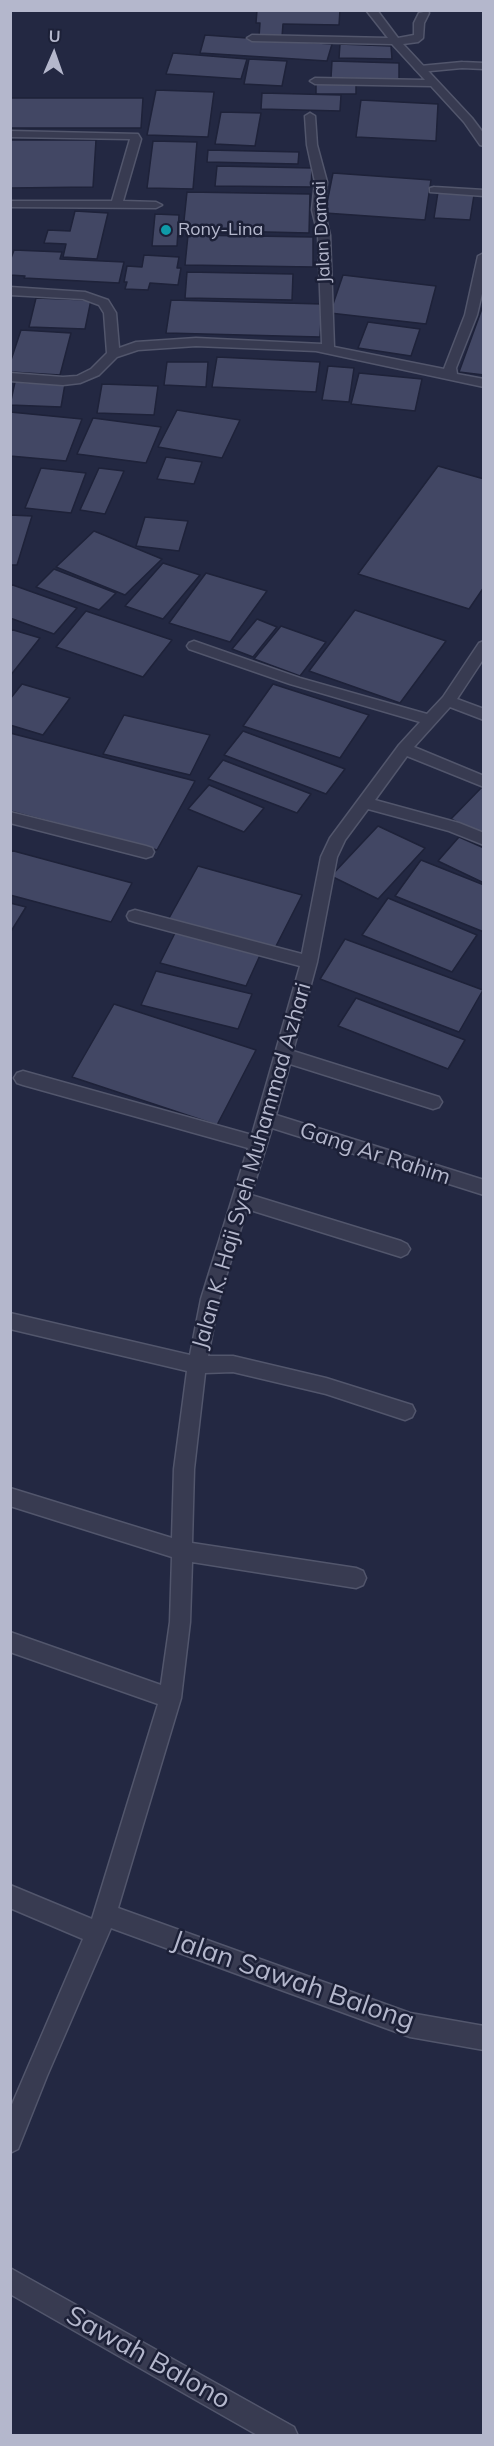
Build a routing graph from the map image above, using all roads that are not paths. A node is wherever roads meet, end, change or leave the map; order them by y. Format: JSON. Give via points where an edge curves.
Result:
{"nodes":[{"id":1,"x":371,"y":10,"type":"edge"},
{"id":2,"x":424,"y":13,"type":"dead end"},
{"id":3,"x":252,"y":38,"type":"dead end"},
{"id":4,"x":396,"y":42,"type":"junction"},
{"id":5,"x":483,"y":66,"type":"edge"},
{"id":6,"x":420,"y":69,"type":"junction"},
{"id":7,"x":315,"y":81,"type":"dead end"},
{"id":8,"x":433,"y":83,"type":"junction"},
{"id":9,"x":310,"y":116,"type":"dead end"},
{"id":10,"x":10,"y":134,"type":"edge"},
{"id":11,"x":483,"y":143,"type":"edge"},
{"id":12,"x":434,"y":190,"type":"dead end"},
{"id":13,"x":483,"y":193,"type":"edge"},
{"id":14,"x":10,"y":204,"type":"edge"},
{"id":15,"x":117,"y":204,"type":"junction"},
{"id":16,"x":156,"y":205,"type":"dead end"},
{"id":17,"x":483,"y":256,"type":"edge"},
{"id":18,"x":10,"y":291,"type":"edge"},
{"id":19,"x":328,"y":349,"type":"junction"},
{"id":20,"x":113,"y":354,"type":"junction"},
{"id":21,"x":450,"y":374,"type":"junction"},
{"id":22,"x":10,"y":377,"type":"edge"},
{"id":23,"x":483,"y":383,"type":"edge"},
{"id":24,"x":194,"y":646,"type":"dead end"},
{"id":25,"x":483,"y":646,"type":"edge"},
{"id":26,"x":448,"y":700,"type":"junction"},
{"id":27,"x":483,"y":715,"type":"edge"},
{"id":28,"x":430,"y":720,"type":"junction"},
{"id":29,"x":404,"y":749,"type":"junction"},
{"id":30,"x":483,"y":782,"type":"edge"},
{"id":31,"x":364,"y":802,"type":"junction"},
{"id":32,"x":10,"y":817,"type":"edge"},
{"id":33,"x":483,"y":840,"type":"edge"},
{"id":34,"x":147,"y":852,"type":"dead end"},
{"id":35,"x":135,"y":916,"type":"dead end"},
{"id":36,"x":309,"y":962,"type":"junction"},
{"id":37,"x":283,"y":1055,"type":"junction"},
{"id":38,"x":23,"y":1078,"type":"dead end"},
{"id":39,"x":433,"y":1102,"type":"dead end"},
{"id":40,"x":266,"y":1119,"type":"junction"},
{"id":41,"x":259,"y":1144,"type":"junction"},
{"id":42,"x":483,"y":1188,"type":"edge"},
{"id":43,"x":243,"y":1200,"type":"junction"},
{"id":44,"x":401,"y":1249,"type":"dead end"},
{"id":45,"x":10,"y":1321,"type":"edge"},
{"id":46,"x":197,"y":1365,"type":"junction"},
{"id":47,"x":405,"y":1411,"type":"dead end"},
{"id":48,"x":10,"y":1497,"type":"edge"},
{"id":49,"x":183,"y":1551,"type":"junction"},
{"id":50,"x":356,"y":1578,"type":"dead end"},
{"id":51,"x":10,"y":1642,"type":"edge"},
{"id":52,"x":170,"y":1698,"type":"junction"},
{"id":53,"x":10,"y":1896,"type":"edge"},
{"id":54,"x":101,"y":1924,"type":"junction"},
{"id":55,"x":483,"y":2038,"type":"edge"},
{"id":56,"x":17,"y":2105,"type":"edge"},
{"id":57,"x":10,"y":2141,"type":"edge"},
{"id":58,"x":10,"y":2280,"type":"edge"},
{"id":59,"x":285,"y":2436,"type":"edge"}],
"edges":[{"from":1,"to":4,"type":"street"},
{"from":2,"to":4,"type":"street","via":[[419,36]]},
{"from":3,"to":4,"type":"street"},
{"from":4,"to":6,"type":"street"},
{"from":5,"to":6,"type":"street"},
{"from":6,"to":8,"type":"street"},
{"from":7,"to":8,"type":"street"},
{"from":8,"to":11,"type":"street","via":[[468,120]]},
{"from":9,"to":19,"type":"street","name":"Jalan Damai","via":[[321,182],[318,210],[324,235]]},
{"from":10,"to":15,"type":"street","via":[[134,136]]},
{"from":12,"to":13,"type":"street"},
{"from":14,"to":15,"type":"street"},
{"from":15,"to":16,"type":"street"},
{"from":17,"to":21,"type":"street","via":[[471,315]]},
{"from":18,"to":20,"type":"street","via":[[85,296],[104,303],[110,313]]},
{"from":19,"to":20,"type":"street","via":[[256,343],[160,343]]},
{"from":19,"to":21,"type":"street"},
{"from":20,"to":22,"type":"street","via":[[95,372],[80,379]]},
{"from":21,"to":23,"type":"street"},
{"from":24,"to":28,"type":"street","via":[[295,681]]},
{"from":25,"to":26,"type":"street","name":"Jalan K. Haji Syeh Muhammad Azhari"},
{"from":26,"to":27,"type":"street"},
{"from":26,"to":28,"type":"street","name":"Jalan K. Haji Syeh Muhammad Azhari"},
{"from":28,"to":29,"type":"street","name":"Jalan K. Haji Syeh Muhammad Azhari"},
{"from":29,"to":30,"type":"street"},
{"from":29,"to":31,"type":"street","name":"Jalan K. Haji Syeh Muhammad Azhari"},
{"from":31,"to":33,"type":"street","via":[[454,827]]},
{"from":31,"to":36,"type":"street","name":"Jalan K. Haji Syeh Muhammad Azhari","via":[[329,857]]},
{"from":32,"to":34,"type":"street"},
{"from":35,"to":36,"type":"street"},
{"from":36,"to":37,"type":"street","name":"Jalan K. Haji Syeh Muhammad Azhari"},
{"from":37,"to":39,"type":"street"},
{"from":37,"to":40,"type":"street","name":"Jalan K. Haji Syeh Muhammad Azhari"},
{"from":38,"to":41,"type":"street"},
{"from":40,"to":41,"type":"street","name":"Jalan K. Haji Syeh Muhammad Azhari"},
{"from":40,"to":42,"type":"street","name":"Gang Ar Rahim"},
{"from":41,"to":43,"type":"street","name":"Jalan K. Haji Syeh Muhammad Azhari"},
{"from":43,"to":44,"type":"street"},
{"from":43,"to":46,"type":"street","name":"Jalan K. Haji Syeh Muhammad Azhari","via":[[210,1299]]},
{"from":45,"to":46,"type":"street"},
{"from":46,"to":47,"type":"street","via":[[233,1364],[326,1386]]},
{"from":46,"to":49,"type":"street","name":"Jalan K. Haji Syeh Muhammad Azhari","via":[[184,1469]]},
{"from":48,"to":49,"type":"street"},
{"from":49,"to":50,"type":"street"},
{"from":49,"to":52,"type":"street","name":"Jalan K. Haji Syeh Muhammad Azhari","via":[[180,1622]]},
{"from":51,"to":52,"type":"street"},
{"from":52,"to":54,"type":"street","name":"Jalan K. Haji Syeh Muhammad Azhari"},
{"from":53,"to":54,"type":"street","name":"Jalan Sawah Balong"},
{"from":54,"to":55,"type":"street","name":"Jalan Sawah Balong","via":[[410,2025]]},
{"from":54,"to":56,"type":"street","name":"Jalan K. Haji Syeh Muhammad Azhari"},
{"from":56,"to":57,"type":"street","name":"Jalan K. Haji Syeh Muhammad Azhari"},
{"from":58,"to":59,"type":"street","name":"Sawah Balono"}]}
